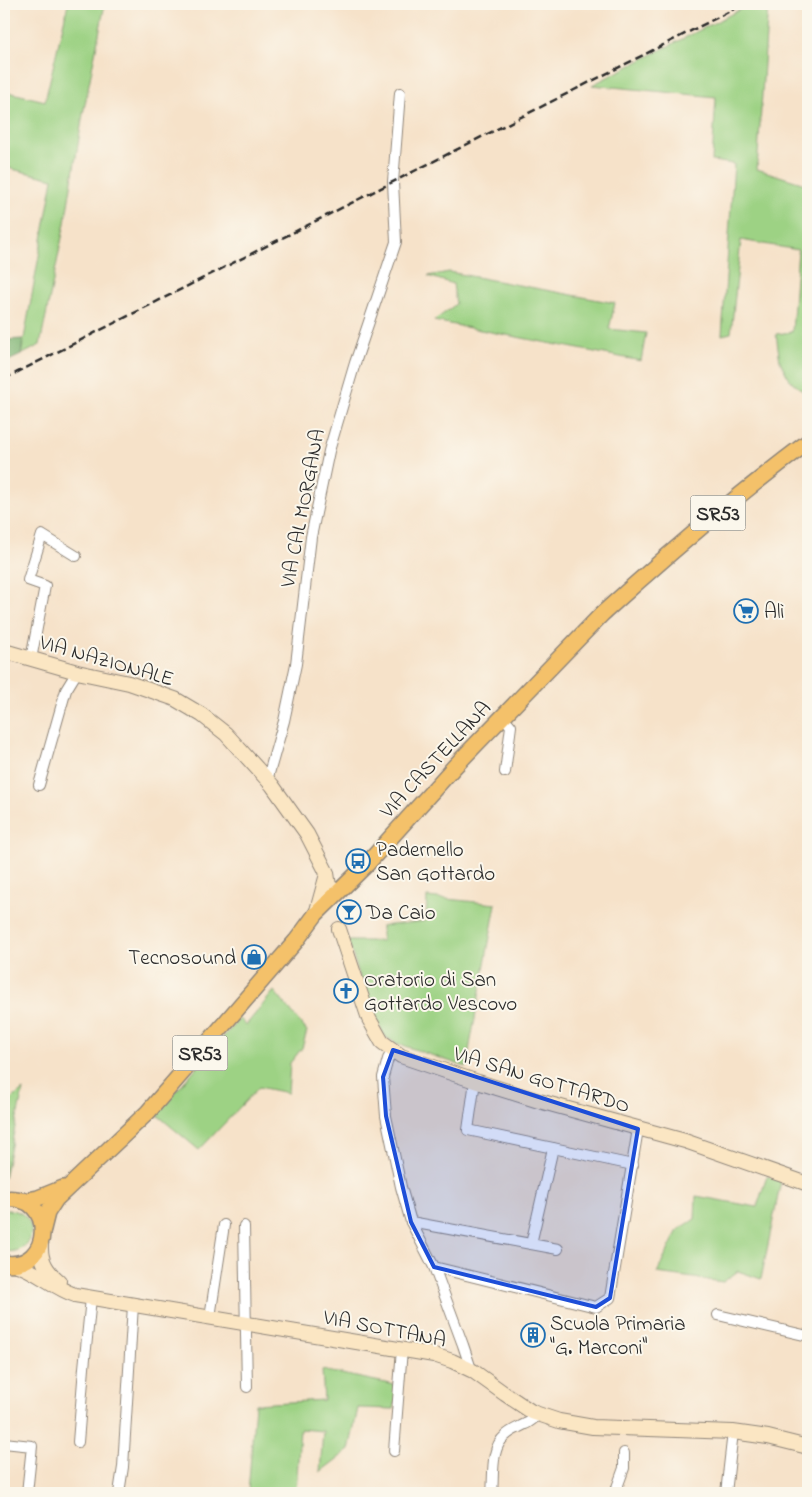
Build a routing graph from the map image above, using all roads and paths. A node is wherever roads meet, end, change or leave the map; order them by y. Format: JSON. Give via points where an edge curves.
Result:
{"nodes":[{"id":1,"x":400,"y":93,"type":"dead end"},
{"id":2,"x":808,"y":442,"type":"edge"},
{"id":3,"x":76,"y":556,"type":"dead end"},
{"id":4,"x":4,"y":651,"type":"edge"},
{"id":5,"x":31,"y":659,"type":"junction"},
{"id":6,"x":77,"y":672,"type":"junction"},
{"id":7,"x":503,"y":717,"type":"junction"},
{"id":8,"x":505,"y":772,"type":"dead end"},
{"id":9,"x":39,"y":785,"type":"dead end"},
{"id":10,"x":272,"y":786,"type":"junction"},
{"id":11,"x":327,"y":873,"type":"junction"},
{"id":12,"x":338,"y":892,"type":"junction"},
{"id":13,"x":316,"y":914,"type":"junction"},
{"id":14,"x":339,"y":929,"type":"dead end"},
{"id":15,"x":393,"y":1050,"type":"junction"},
{"id":16,"x":475,"y":1081,"type":"junction"},
{"id":17,"x":638,"y":1129,"type":"junction"},
{"id":18,"x":553,"y":1148,"type":"junction"},
{"id":19,"x":633,"y":1165,"type":"junction"},
{"id":20,"x":73,"y":1182,"type":"junction"},
{"id":21,"x":808,"y":1184,"type":"edge"},
{"id":22,"x":4,"y":1199,"type":"edge"},
{"id":23,"x":23,"y":1201,"type":"junction"},
{"id":24,"x":412,"y":1222,"type":"junction"},
{"id":25,"x":224,"y":1225,"type":"dead end"},
{"id":26,"x":244,"y":1226,"type":"dead end"},
{"id":27,"x":42,"y":1236,"type":"junction"},
{"id":28,"x":531,"y":1244,"type":"junction"},
{"id":29,"x":558,"y":1249,"type":"dead end"},
{"id":30,"x":9,"y":1263,"type":"edge"},
{"id":31,"x":434,"y":1267,"type":"junction"},
{"id":32,"x":90,"y":1297,"type":"junction"},
{"id":33,"x":133,"y":1305,"type":"junction"},
{"id":34,"x":718,"y":1315,"type":"dead end"},
{"id":35,"x":210,"y":1317,"type":"junction"},
{"id":36,"x":247,"y":1323,"type":"junction"},
{"id":37,"x":808,"y":1336,"type":"edge"},
{"id":38,"x":402,"y":1349,"type":"junction"},
{"id":39,"x":470,"y":1370,"type":"junction"},
{"id":40,"x":248,"y":1387,"type":"dead end"},
{"id":41,"x":538,"y":1415,"type":"junction"},
{"id":42,"x":733,"y":1432,"type":"junction"},
{"id":43,"x":78,"y":1442,"type":"dead end"},
{"id":44,"x":4,"y":1443,"type":"edge"},
{"id":45,"x":808,"y":1447,"type":"edge"},
{"id":46,"x":394,"y":1451,"type":"dead end"},
{"id":47,"x":624,"y":1453,"type":"dead end"},
{"id":48,"x":27,"y":1493,"type":"edge"},
{"id":49,"x":118,"y":1493,"type":"edge"},
{"id":50,"x":492,"y":1493,"type":"edge"},
{"id":51,"x":615,"y":1493,"type":"edge"},
{"id":52,"x":726,"y":1493,"type":"edge"}],
"edges":[{"from":1,"to":10,"type":"street","name":"VIA CAL MORGANA","via":[[394,182],[396,242],[329,451],[311,537],[296,664],[268,777]]},
{"from":2,"to":7,"type":"main road","name":"VIA CASTELLANA","number":"SR53","via":[[623,593]]},
{"from":3,"to":5,"type":"street","via":[[42,535],[28,580],[45,586]]},
{"from":4,"to":5,"type":"street","name":"VIA NAZIONALE"},
{"from":5,"to":6,"type":"street","name":"VIA NAZIONALE"},
{"from":6,"to":9,"type":"street","via":[[66,690]]},
{"from":6,"to":10,"type":"street","name":"VIA NAZIONALE","via":[[175,699],[226,734]]},
{"from":7,"to":8,"type":"street","via":[[511,726]]},
{"from":7,"to":12,"type":"main road","name":"VIA CASTELLANA","number":"SR53"},
{"from":10,"to":11,"type":"street","name":"VIA NAZIONALE","via":[[307,834]]},
{"from":11,"to":12,"type":"street","name":"VIA NAZIONALE","via":[[329,886]]},
{"from":11,"to":13,"type":"street"},
{"from":12,"to":13,"type":"main road","name":"VIA CASTELLANA","number":"SR53"},
{"from":13,"to":20,"type":"main road","name":"VIA CASTELLANA","number":"SR53","via":[[148,1112]]},
{"from":14,"to":15,"type":"street","name":"VIA SAN GOTTARDO","via":[[369,1019],[382,1042]]},
{"from":15,"to":16,"type":"street","name":"VIA SAN GOTTARDO","via":[[401,1056]]},
{"from":15,"to":24,"type":"street","via":[[383,1077],[386,1116]]},
{"from":16,"to":17,"type":"street","name":"VIA SAN GOTTARDO"},
{"from":16,"to":18,"type":"street","via":[[468,1130]]},
{"from":17,"to":19,"type":"street"},
{"from":17,"to":21,"type":"street","name":"VIA SAN GOTTARDO","via":[[685,1141]]},
{"from":18,"to":19,"type":"street"},
{"from":18,"to":28,"type":"street"},
{"from":19,"to":31,"type":"street","via":[[610,1298],[596,1307]]},
{"from":20,"to":23,"type":"main road","name":"VIA CASTELLANA","number":"SR53","via":[[46,1196]]},
{"from":20,"to":27,"type":"main road","name":"VIA CASTELLANA","number":"SR53","via":[[51,1205]]},
{"from":22,"to":23,"type":"main road","number":"SR53"},
{"from":23,"to":27,"type":"main road","via":[[39,1216]]},
{"from":24,"to":28,"type":"street"},
{"from":24,"to":31,"type":"street"},
{"from":25,"to":35,"type":"street"},
{"from":26,"to":36,"type":"street"},
{"from":27,"to":30,"type":"main road","number":"SR53","via":[[33,1255],[21,1262]]},
{"from":27,"to":32,"type":"street","name":"VIA SOTTANA","via":[[42,1261],[48,1271],[62,1284]]},
{"from":28,"to":29,"type":"street"},
{"from":30,"to":32,"type":"street","name":"VIA SOTTANA","via":[[32,1270],[63,1290]]},
{"from":31,"to":39,"type":"street"},
{"from":32,"to":33,"type":"street","name":"VIA SOTTANA"},
{"from":32,"to":43,"type":"street"},
{"from":33,"to":35,"type":"street","name":"VIA SOTTANA"},
{"from":33,"to":49,"type":"street","via":[[123,1467]]},
{"from":34,"to":37,"type":"street"},
{"from":35,"to":36,"type":"street","name":"VIA SOTTANA"},
{"from":36,"to":38,"type":"street","name":"VIA SOTTANA"},
{"from":36,"to":40,"type":"street"},
{"from":38,"to":39,"type":"street","name":"VIA SOTTANA","via":[[434,1355]]},
{"from":38,"to":46,"type":"street"},
{"from":39,"to":41,"type":"street","name":"VIA SOTTANA"},
{"from":41,"to":42,"type":"street","name":"VIA SOTTANA","via":[[593,1428]]},
{"from":41,"to":50,"type":"street","via":[[515,1428],[498,1443]]},
{"from":42,"to":45,"type":"street","name":"VIA SOTTANA"},
{"from":42,"to":52,"type":"street"},
{"from":44,"to":48,"type":"street","via":[[32,1446]]},
{"from":47,"to":51,"type":"street","via":[[624,1468]]}]}
